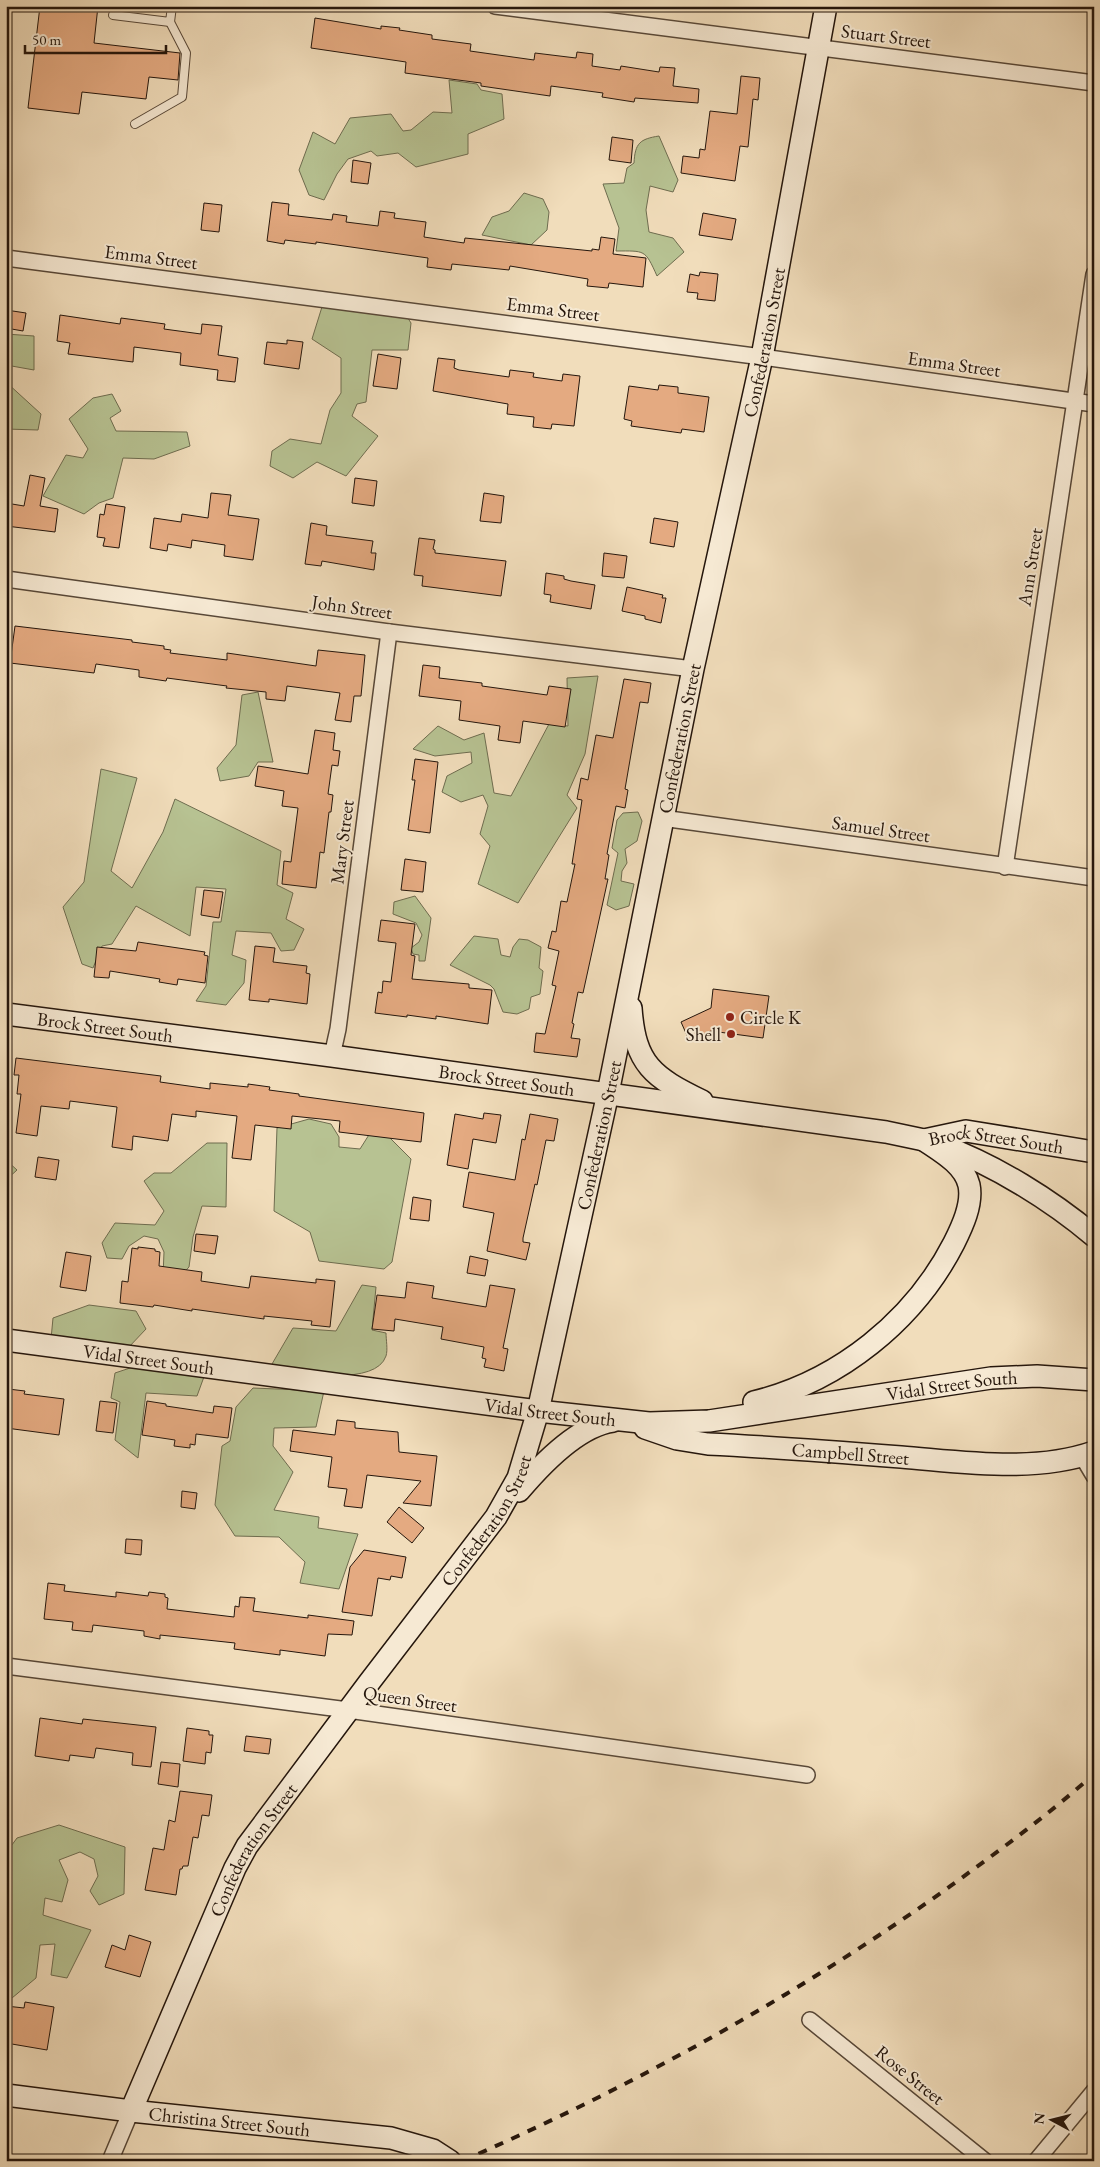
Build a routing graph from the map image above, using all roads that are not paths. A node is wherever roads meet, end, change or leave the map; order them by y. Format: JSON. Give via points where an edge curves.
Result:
{"nodes":[{"id":1,"x":172,"y":6,"type":"edge"},
{"id":2,"x":495,"y":6,"type":"edge"},
{"id":3,"x":826,"y":6,"type":"edge"},
{"id":4,"x":114,"y":15,"type":"dead end"},
{"id":5,"x":170,"y":22,"type":"junction"},
{"id":6,"x":820,"y":48,"type":"junction"},
{"id":7,"x":1094,"y":83,"type":"edge"},
{"id":8,"x":135,"y":124,"type":"dead end"},
{"id":9,"x":6,"y":258,"type":"edge"},
{"id":10,"x":1094,"y":274,"type":"edge"},
{"id":11,"x":762,"y":357,"type":"junction"},
{"id":12,"x":1075,"y":402,"type":"junction"},
{"id":13,"x":1094,"y":404,"type":"edge"},
{"id":14,"x":6,"y":579,"type":"edge"},
{"id":15,"x":389,"y":632,"type":"junction"},
{"id":16,"x":693,"y":668,"type":"junction"},
{"id":17,"x":662,"y":818,"type":"junction"},
{"id":18,"x":1005,"y":867,"type":"junction"},
{"id":19,"x":1094,"y":878,"type":"edge"},
{"id":20,"x":631,"y":975,"type":"junction"},
{"id":21,"x":6,"y":1014,"type":"edge"},
{"id":22,"x":332,"y":1056,"type":"junction"},
{"id":23,"x":608,"y":1093,"type":"junction"},
{"id":24,"x":719,"y":1109,"type":"junction"},
{"id":25,"x":924,"y":1140,"type":"junction"},
{"id":26,"x":1094,"y":1152,"type":"edge"},
{"id":27,"x":1094,"y":1236,"type":"edge"},
{"id":28,"x":6,"y":1340,"type":"edge"},
{"id":29,"x":1094,"y":1380,"type":"edge"},
{"id":30,"x":538,"y":1411,"type":"junction"},
{"id":31,"x":620,"y":1420,"type":"junction"},
{"id":32,"x":681,"y":1423,"type":"junction"},
{"id":33,"x":1088,"y":1454,"type":"edge"},
{"id":34,"x":1094,"y":1476,"type":"edge"},
{"id":35,"x":489,"y":1528,"type":"junction"},
{"id":36,"x":6,"y":1666,"type":"edge"},
{"id":37,"x":348,"y":1710,"type":"junction"},
{"id":38,"x":807,"y":1775,"type":"dead end"},
{"id":39,"x":810,"y":2020,"type":"dead end"},
{"id":40,"x":1094,"y":2091,"type":"edge"},
{"id":41,"x":6,"y":2095,"type":"edge"},
{"id":42,"x":131,"y":2111,"type":"junction"},
{"id":43,"x":110,"y":2161,"type":"edge"},
{"id":44,"x":450,"y":2161,"type":"edge"},
{"id":45,"x":985,"y":2161,"type":"edge"},
{"id":46,"x":1036,"y":2161,"type":"edge"}],
"edges":[{"from":1,"to":5,"type":"lane"},
{"from":2,"to":6,"type":"street","name":"Stuart Street"},
{"from":3,"to":6,"type":"main road","name":"Confederation Street"},
{"from":4,"to":5,"type":"lane"},
{"from":5,"to":8,"type":"lane","via":[[186,52],[182,97]]},
{"from":6,"to":7,"type":"street","name":"Stuart Street"},
{"from":6,"to":11,"type":"main road","name":"Confederation Street"},
{"from":9,"to":11,"type":"street","name":"Emma Street"},
{"from":10,"to":12,"type":"street","name":"Ann Street"},
{"from":11,"to":12,"type":"street","name":"Emma Street"},
{"from":11,"to":16,"type":"main road","name":"Confederation Street"},
{"from":12,"to":13,"type":"street","name":"Emma Street"},
{"from":12,"to":18,"type":"street","name":"Ann Street"},
{"from":14,"to":15,"type":"street","name":"John Street"},
{"from":15,"to":16,"type":"street","name":"John Street"},
{"from":15,"to":22,"type":"street","name":"Mary Street"},
{"from":16,"to":17,"type":"main road","name":"Confederation Street"},
{"from":17,"to":18,"type":"street","name":"Samuel Street"},
{"from":17,"to":20,"type":"main road","name":"Confederation Street"},
{"from":18,"to":19,"type":"street","name":"Samuel Street"},
{"from":20,"to":23,"type":"main road","name":"Confederation Street"},
{"from":20,"to":24,"type":"main road","via":[[633,1035],[644,1062],[680,1090]]},
{"from":21,"to":22,"type":"main road","name":"Brock Street South"},
{"from":22,"to":23,"type":"main road","name":"Brock Street South"},
{"from":23,"to":24,"type":"main road","name":"Brock Street South"},
{"from":23,"to":30,"type":"main road","name":"Confederation Street"},
{"from":24,"to":25,"type":"main road","name":"Brock Street South"},
{"from":25,"to":26,"type":"main road","name":"Brock Street South","via":[[966,1131]]},
{"from":25,"to":27,"type":"main road","via":[[967,1155],[1063,1212]]},
{"from":25,"to":32,"type":"main road","via":[[963,1172],[970,1196],[953,1246],[910,1309],[882,1336],[814,1381],[775,1397]]},
{"from":28,"to":30,"type":"main road","name":"Vidal Street South"},
{"from":29,"to":32,"type":"main road","name":"Vidal Street South","via":[[1030,1376],[991,1378]]},
{"from":30,"to":31,"type":"main road","name":"Vidal Street South"},
{"from":30,"to":35,"type":"main road","name":"Confederation Street","via":[[518,1478]]},
{"from":31,"to":32,"type":"main road","name":"Vidal Street South"},
{"from":31,"to":33,"type":"main road","name":"Campbell Street","via":[[677,1439],[708,1444],[1003,1463],[1054,1462]]},
{"from":31,"to":35,"type":"main road","via":[[597,1425],[560,1450],[531,1476]]},
{"from":33,"to":34,"type":"street","name":"Campbell Street"},
{"from":35,"to":37,"type":"main road","name":"Confederation Street"},
{"from":36,"to":37,"type":"street","name":"Queen Street"},
{"from":37,"to":38,"type":"street","name":"Queen Street"},
{"from":37,"to":42,"type":"main road","name":"Confederation Street","via":[[241,1857]]},
{"from":39,"to":45,"type":"street","name":"Rose Street"},
{"from":40,"to":46,"type":"street"},
{"from":41,"to":42,"type":"main road","name":"Christina Street South"},
{"from":42,"to":43,"type":"street","name":"Confederation Street"},
{"from":42,"to":44,"type":"main road","name":"Christina Street South","via":[[391,2138],[433,2150]]}]}
